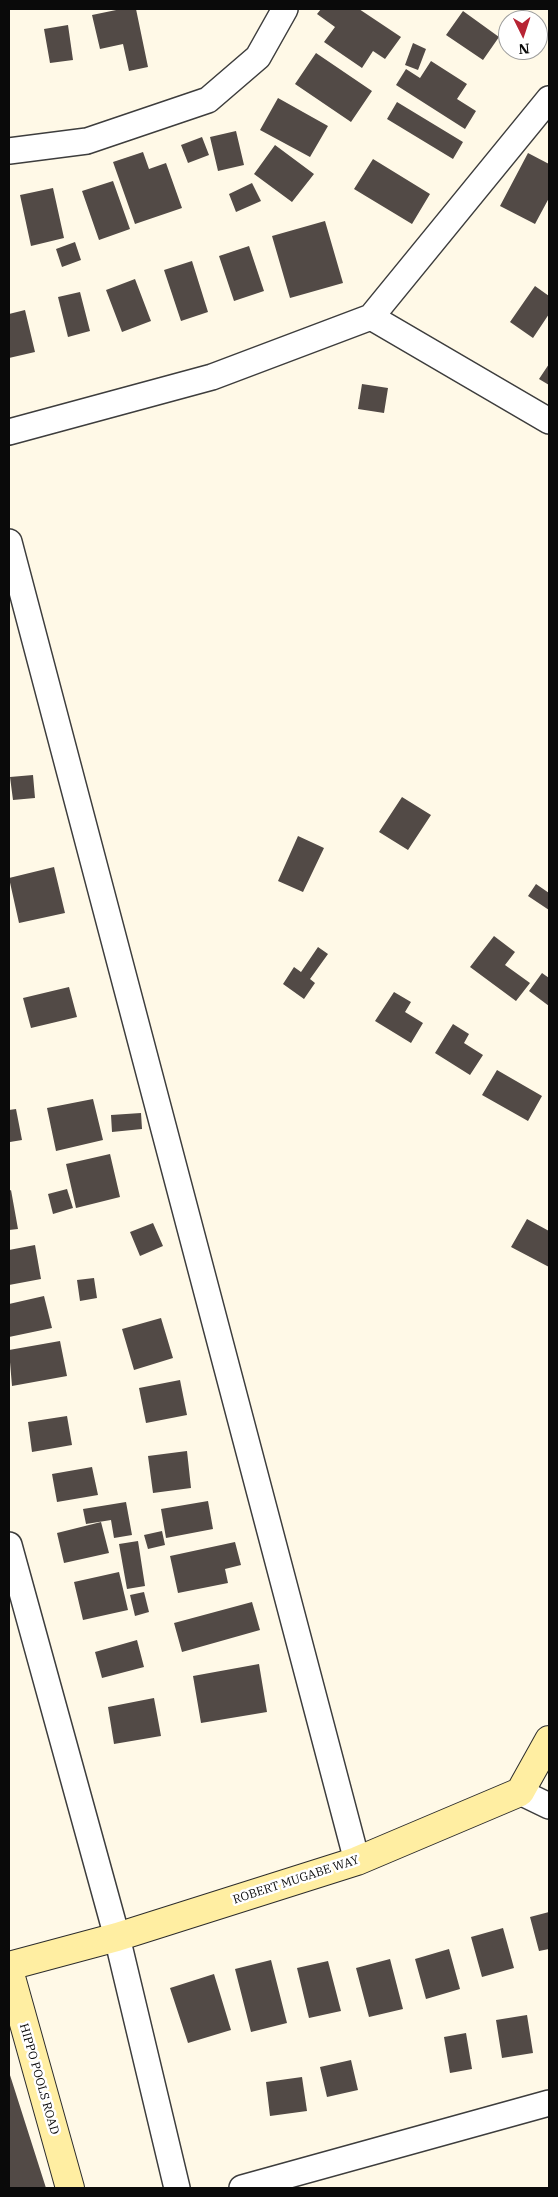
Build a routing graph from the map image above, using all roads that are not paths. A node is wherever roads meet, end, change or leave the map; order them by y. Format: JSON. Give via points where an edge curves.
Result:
{"nodes":[{"id":1,"x":285,"y":9,"type":"edge"},
{"id":2,"x":549,"y":99,"type":"edge"},
{"id":3,"x":9,"y":151,"type":"edge"},
{"id":4,"x":371,"y":317,"type":"junction"},
{"id":5,"x":549,"y":421,"type":"edge"},
{"id":6,"x":9,"y":432,"type":"edge"},
{"id":7,"x":9,"y":542,"type":"edge"},
{"id":8,"x":9,"y":1545,"type":"edge"},
{"id":9,"x":549,"y":1740,"type":"edge"},
{"id":10,"x":520,"y":1792,"type":"junction"},
{"id":11,"x":549,"y":1806,"type":"edge"},
{"id":12,"x":357,"y":1861,"type":"junction"},
{"id":13,"x":117,"y":1937,"type":"junction"},
{"id":14,"x":9,"y":1966,"type":"edge"},
{"id":15,"x":9,"y":1970,"type":"edge"},
{"id":16,"x":549,"y":2103,"type":"edge"},
{"id":17,"x":70,"y":2188,"type":"edge"},
{"id":18,"x":178,"y":2188,"type":"edge"},
{"id":19,"x":242,"y":2188,"type":"edge"}],
"edges":[{"from":1,"to":3,"type":"street","via":[[258,57],[208,100],[86,141]]},
{"from":2,"to":4,"type":"street"},
{"from":4,"to":5,"type":"street"},
{"from":4,"to":6,"type":"street","via":[[212,376]]},
{"from":7,"to":12,"type":"street"},
{"from":8,"to":13,"type":"street"},
{"from":9,"to":10,"type":"street"},
{"from":10,"to":11,"type":"street"},
{"from":10,"to":12,"type":"street","name":"ROBERT MUGABE WAY"},
{"from":12,"to":13,"type":"street","name":"ROBERT MUGABE WAY"},
{"from":13,"to":14,"type":"street","name":"ROBERT MUGABE WAY"},
{"from":13,"to":18,"type":"street"},
{"from":15,"to":17,"type":"street","name":"HIPPO POOLS ROAD"},
{"from":16,"to":19,"type":"street"}]}
